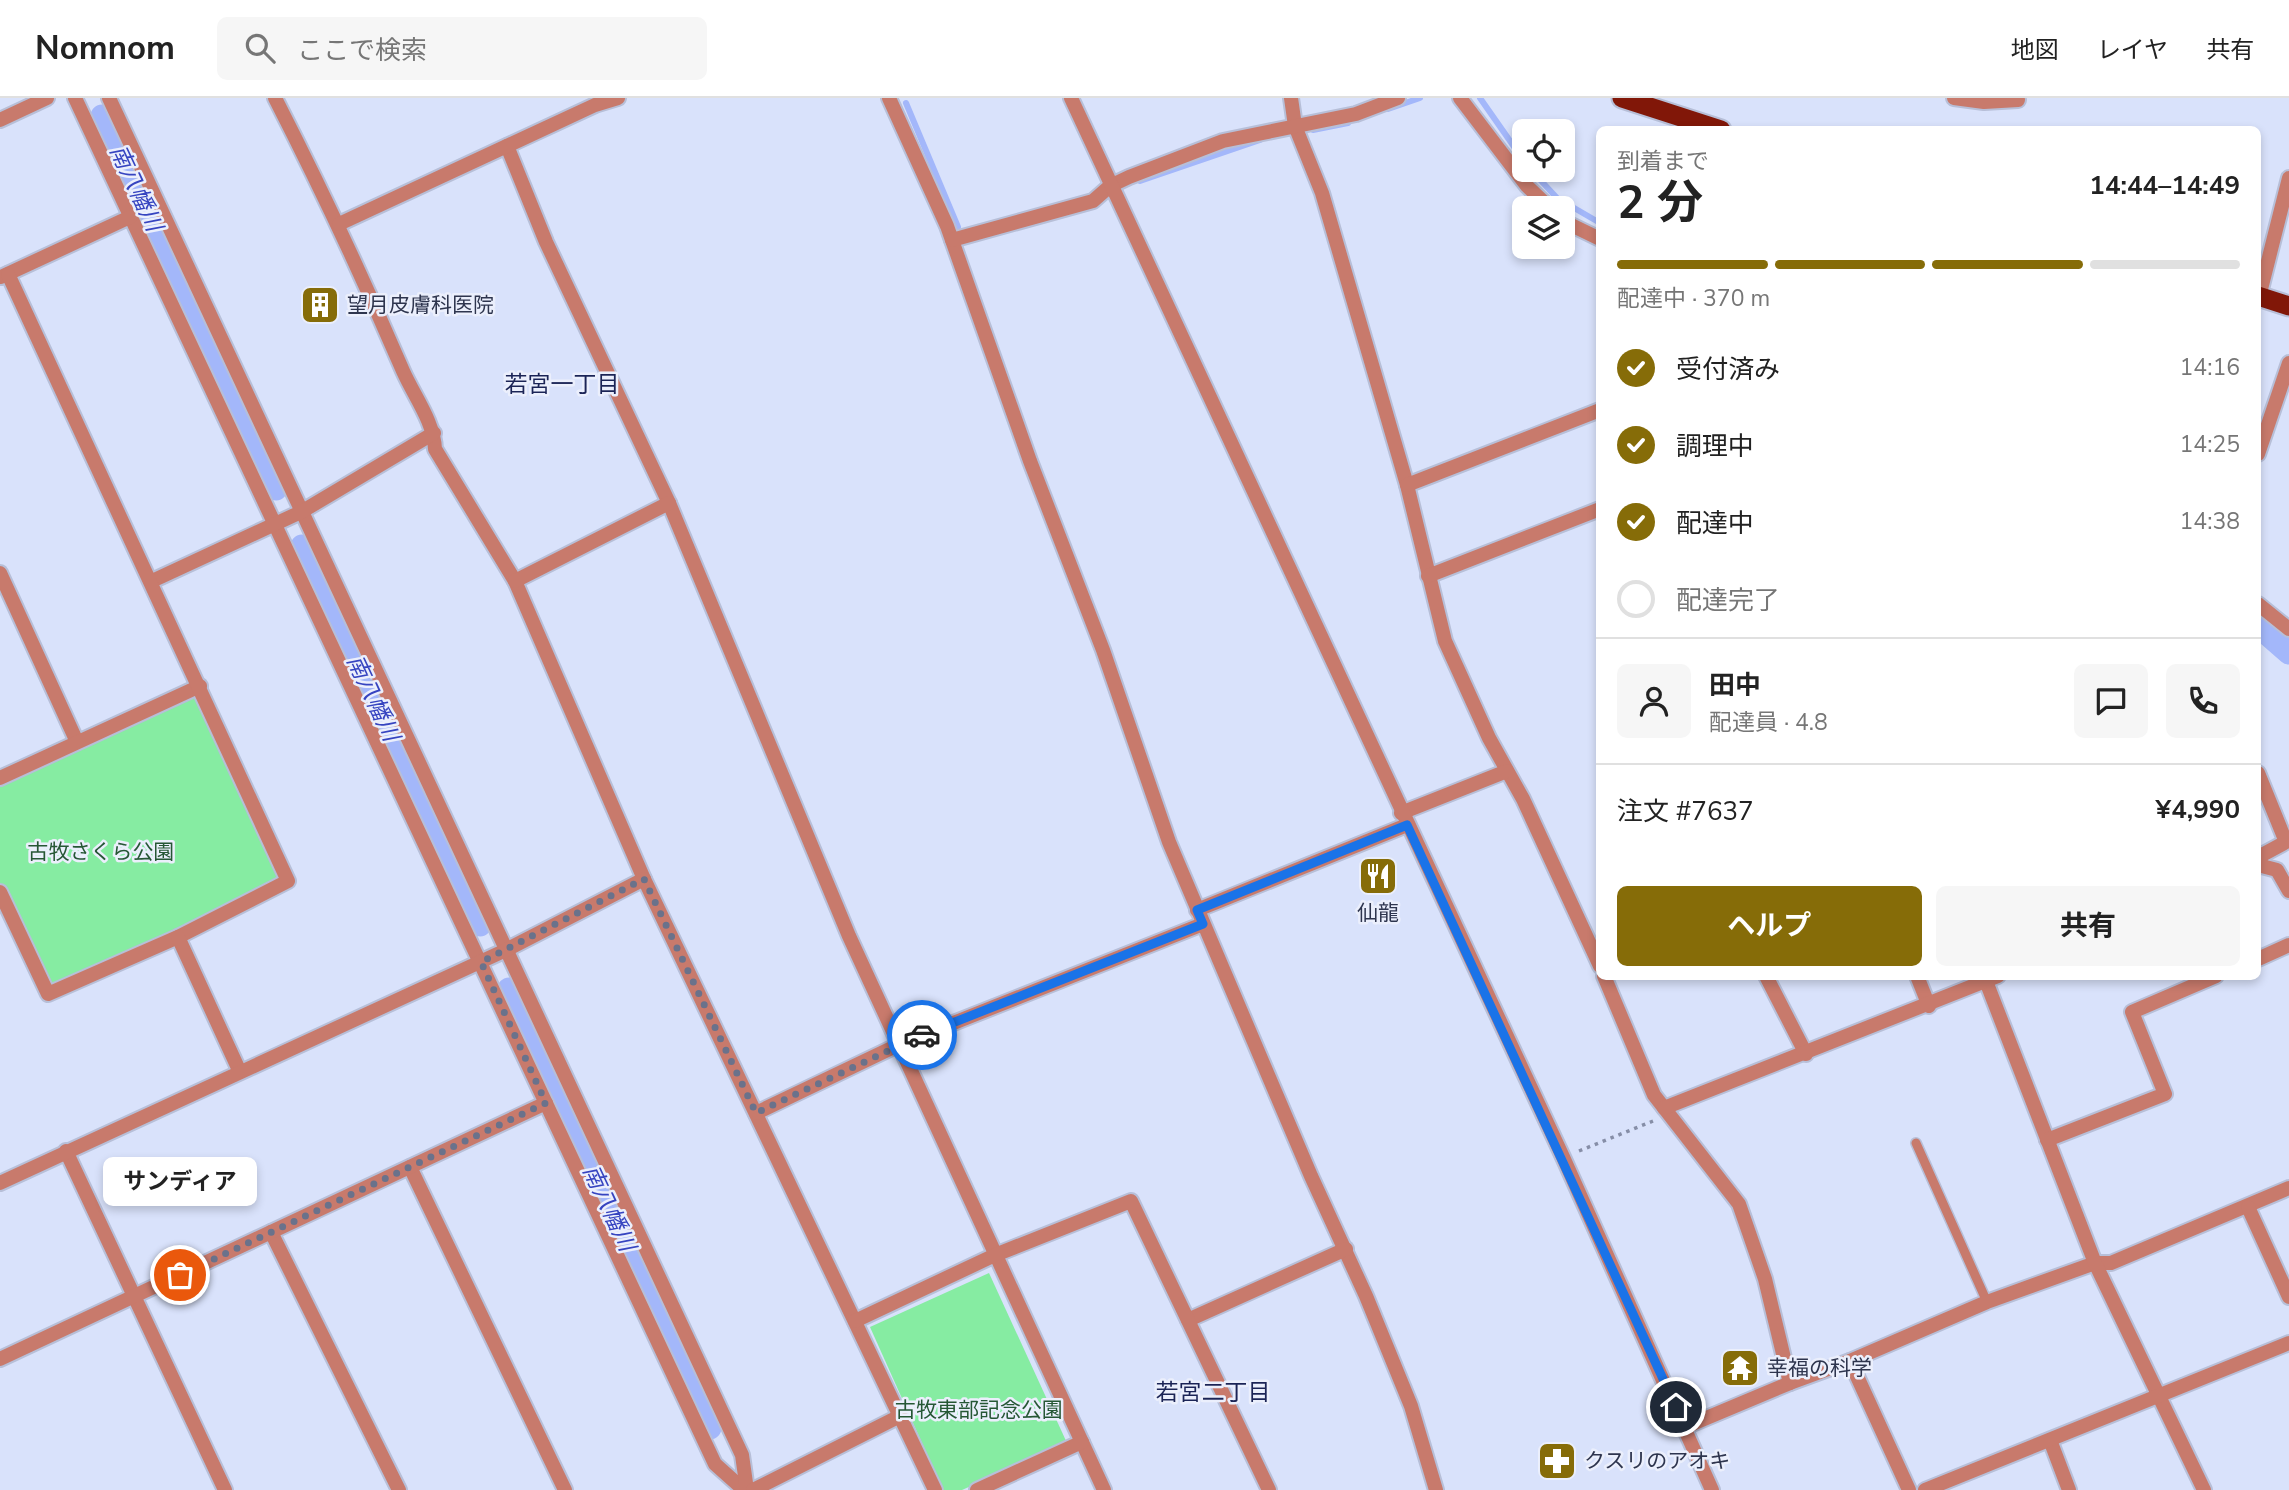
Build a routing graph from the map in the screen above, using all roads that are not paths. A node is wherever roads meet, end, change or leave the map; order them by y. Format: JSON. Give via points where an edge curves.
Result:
{"nodes":[{"id":1,"x":47,"y":98,"type":"edge"},
{"id":2,"x":75,"y":98,"type":"edge"},
{"id":3,"x":109,"y":98,"type":"edge"},
{"id":4,"x":275,"y":98,"type":"edge"},
{"id":5,"x":618,"y":98,"type":"edge"},
{"id":6,"x":889,"y":98,"type":"edge"},
{"id":7,"x":1071,"y":98,"type":"edge"},
{"id":8,"x":1291,"y":98,"type":"edge"},
{"id":9,"x":1398,"y":98,"type":"edge"},
{"id":10,"x":1460,"y":98,"type":"edge"},
{"id":11,"x":1622,"y":98,"type":"edge"},
{"id":12,"x":1954,"y":98,"type":"edge"},
{"id":13,"x":2018,"y":100,"type":"edge"},
{"id":14,"x":0,"y":120,"type":"edge"},
{"id":15,"x":1295,"y":126,"type":"junction"},
{"id":16,"x":1709,"y":126,"type":"edge"},
{"id":17,"x":508,"y":146,"type":"junction"},
{"id":18,"x":2289,"y":178,"type":"edge"},
{"id":19,"x":1110,"y":186,"type":"junction"},
{"id":20,"x":1537,"y":196,"type":"edge"},
{"id":21,"x":130,"y":217,"type":"junction"},
{"id":22,"x":340,"y":224,"type":"junction"},
{"id":23,"x":1575,"y":227,"type":"edge"},
{"id":24,"x":1596,"y":237,"type":"edge"},
{"id":25,"x":952,"y":240,"type":"junction"},
{"id":26,"x":4,"y":276,"type":"edge"},
{"id":27,"x":2261,"y":285,"type":"edge"},
{"id":28,"x":2261,"y":297,"type":"edge"},
{"id":29,"x":2289,"y":306,"type":"edge"},
{"id":30,"x":2289,"y":363,"type":"edge"},
{"id":31,"x":1596,"y":412,"type":"edge"},
{"id":32,"x":434,"y":433,"type":"junction"},
{"id":33,"x":2261,"y":445,"type":"edge"},
{"id":34,"x":1407,"y":485,"type":"junction"},
{"id":35,"x":669,"y":503,"type":"junction"},
{"id":36,"x":1596,"y":511,"type":"edge"},
{"id":37,"x":301,"y":512,"type":"junction"},
{"id":38,"x":275,"y":524,"type":"junction"},
{"id":39,"x":0,"y":573,"type":"edge"},
{"id":40,"x":1428,"y":576,"type":"junction"},
{"id":41,"x":515,"y":580,"type":"junction"},
{"id":42,"x":152,"y":581,"type":"junction"},
{"id":43,"x":2261,"y":606,"type":"edge"},
{"id":44,"x":2289,"y":629,"type":"edge"},
{"id":45,"x":201,"y":686,"type":"junction"},
{"id":46,"x":77,"y":742,"type":"junction"},
{"id":47,"x":1507,"y":771,"type":"junction"},
{"id":48,"x":0,"y":778,"type":"edge"},
{"id":49,"x":2261,"y":780,"type":"edge"},
{"id":50,"x":1404,"y":819,"type":"junction"},
{"id":51,"x":2261,"y":858,"type":"edge"},
{"id":52,"x":2261,"y":866,"type":"edge"},
{"id":53,"x":644,"y":879,"type":"junction"},
{"id":54,"x":2289,"y":891,"type":"edge"},
{"id":55,"x":0,"y":892,"type":"edge"},
{"id":56,"x":1200,"y":917,"type":"junction"},
{"id":57,"x":1594,"y":935,"type":"edge"},
{"id":58,"x":178,"y":937,"type":"junction"},
{"id":59,"x":2289,"y":945,"type":"edge"},
{"id":60,"x":506,"y":950,"type":"junction"},
{"id":61,"x":2261,"y":958,"type":"edge"},
{"id":62,"x":481,"y":962,"type":"junction"},
{"id":63,"x":1606,"y":980,"type":"edge"},
{"id":64,"x":1768,"y":980,"type":"edge"},
{"id":65,"x":1919,"y":980,"type":"edge"},
{"id":66,"x":1985,"y":980,"type":"edge"},
{"id":67,"x":1990,"y":980,"type":"edge"},
{"id":68,"x":2207,"y":980,"type":"edge"},
{"id":69,"x":1929,"y":1006,"type":"junction"},
{"id":70,"x":898,"y":1045,"type":"junction"},
{"id":71,"x":1806,"y":1054,"type":"junction"},
{"id":72,"x":239,"y":1070,"type":"junction"},
{"id":73,"x":546,"y":1103,"type":"junction"},
{"id":74,"x":1666,"y":1111,"type":"junction"},
{"id":75,"x":756,"y":1113,"type":"junction"},
{"id":76,"x":2047,"y":1140,"type":"junction"},
{"id":77,"x":1916,"y":1143,"type":"dead end"},
{"id":78,"x":66,"y":1151,"type":"junction"},
{"id":79,"x":410,"y":1167,"type":"junction"},
{"id":80,"x":0,"y":1183,"type":"edge"},
{"id":81,"x":2289,"y":1188,"type":"edge"},
{"id":82,"x":2248,"y":1207,"type":"junction"},
{"id":83,"x":271,"y":1232,"type":"junction"},
{"id":84,"x":1346,"y":1249,"type":"junction"},
{"id":85,"x":995,"y":1255,"type":"junction"},
{"id":86,"x":2095,"y":1263,"type":"junction"},
{"id":87,"x":134,"y":1296,"type":"junction"},
{"id":88,"x":2289,"y":1297,"type":"edge"},
{"id":89,"x":1987,"y":1302,"type":"junction"},
{"id":90,"x":1188,"y":1320,"type":"junction"},
{"id":91,"x":855,"y":1321,"type":"junction"},
{"id":92,"x":2289,"y":1343,"type":"edge"},
{"id":93,"x":0,"y":1359,"type":"edge"},
{"id":94,"x":1850,"y":1361,"type":"junction"},
{"id":95,"x":1790,"y":1383,"type":"junction"},
{"id":96,"x":2157,"y":1395,"type":"junction"},
{"id":97,"x":900,"y":1416,"type":"junction"},
{"id":98,"x":1685,"y":1427,"type":"junction"},
{"id":99,"x":2050,"y":1440,"type":"junction"},
{"id":100,"x":1082,"y":1443,"type":"junction"},
{"id":101,"x":225,"y":1490,"type":"edge"},
{"id":102,"x":399,"y":1490,"type":"edge"},
{"id":103,"x":565,"y":1490,"type":"edge"},
{"id":104,"x":745,"y":1490,"type":"edge"},
{"id":105,"x":753,"y":1490,"type":"edge"},
{"id":106,"x":935,"y":1490,"type":"edge"},
{"id":107,"x":977,"y":1490,"type":"edge"},
{"id":108,"x":1104,"y":1490,"type":"edge"},
{"id":109,"x":1269,"y":1490,"type":"edge"},
{"id":110,"x":1436,"y":1490,"type":"edge"},
{"id":111,"x":1712,"y":1490,"type":"edge"},
{"id":112,"x":1909,"y":1490,"type":"edge"},
{"id":113,"x":1924,"y":1490,"type":"edge"},
{"id":114,"x":2069,"y":1490,"type":"edge"},
{"id":115,"x":2204,"y":1490,"type":"edge"}],
"edges":[{"from":1,"to":14,"type":"street"},
{"from":2,"to":21,"type":"street"},
{"from":3,"to":37,"type":"street"},
{"from":4,"to":22,"type":"street"},
{"from":5,"to":17,"type":"street"},
{"from":6,"to":25,"type":"street"},
{"from":7,"to":19,"type":"street"},
{"from":8,"to":15,"type":"street"},
{"from":9,"to":15,"type":"street","via":[[1356,114]]},
{"from":10,"to":20,"type":"street"},
{"from":11,"to":16,"type":"highway"},
{"from":12,"to":13,"type":"street"},
{"from":15,"to":19,"type":"street","via":[[1223,141]]},
{"from":15,"to":34,"type":"street","via":[[1322,193]]},
{"from":17,"to":22,"type":"street"},
{"from":17,"to":35,"type":"street","via":[[546,242]]},
{"from":18,"to":27,"type":"street"},
{"from":19,"to":25,"type":"street","via":[[1093,201]]},
{"from":19,"to":50,"type":"street"},
{"from":21,"to":26,"type":"street"},
{"from":21,"to":38,"type":"street"},
{"from":22,"to":32,"type":"street"},
{"from":23,"to":24,"type":"street"},
{"from":25,"to":56,"type":"street"},
{"from":26,"to":42,"type":"street"},
{"from":28,"to":29,"type":"highway"},
{"from":30,"to":33,"type":"street"},
{"from":31,"to":34,"type":"street"},
{"from":32,"to":37,"type":"street"},
{"from":32,"to":41,"type":"street","via":[[435,449]]},
{"from":34,"to":40,"type":"street"},
{"from":35,"to":41,"type":"street"},
{"from":35,"to":70,"type":"street"},
{"from":36,"to":40,"type":"street"},
{"from":37,"to":38,"type":"street"},
{"from":37,"to":60,"type":"street"},
{"from":38,"to":42,"type":"street"},
{"from":38,"to":62,"type":"street"},
{"from":39,"to":46,"type":"street"},
{"from":40,"to":47,"type":"street","via":[[1445,642]]},
{"from":41,"to":53,"type":"street"},
{"from":42,"to":45,"type":"street"},
{"from":43,"to":44,"type":"street"},
{"from":45,"to":46,"type":"street"},
{"from":45,"to":58,"type":"street","via":[[288,881]]},
{"from":46,"to":48,"type":"street"},
{"from":47,"to":50,"type":"street"},
{"from":47,"to":57,"type":"street"},
{"from":49,"to":51,"type":"street","via":[[2286,842]]},
{"from":50,"to":56,"type":"street"},
{"from":50,"to":98,"type":"street"},
{"from":52,"to":54,"type":"street","via":[[2277,870]]},
{"from":53,"to":60,"type":"street"},
{"from":53,"to":75,"type":"street"},
{"from":55,"to":58,"type":"street","via":[[48,994]]},
{"from":56,"to":70,"type":"street"},
{"from":56,"to":84,"type":"street"},
{"from":58,"to":72,"type":"street"},
{"from":59,"to":61,"type":"street"},
{"from":60,"to":62,"type":"street"},
{"from":60,"to":104,"type":"street","via":[[742,1455]]},
{"from":62,"to":72,"type":"street"},
{"from":62,"to":73,"type":"street"},
{"from":63,"to":74,"type":"street","via":[[1654,1095]]},
{"from":64,"to":71,"type":"street"},
{"from":65,"to":69,"type":"street"},
{"from":66,"to":69,"type":"street"},
{"from":67,"to":76,"type":"street"},
{"from":68,"to":76,"type":"street","via":[[2132,1012],[2165,1094]]},
{"from":69,"to":71,"type":"street"},
{"from":70,"to":75,"type":"street"},
{"from":70,"to":85,"type":"street"},
{"from":71,"to":74,"type":"street"},
{"from":72,"to":78,"type":"street"},
{"from":73,"to":79,"type":"street"},
{"from":73,"to":104,"type":"street","via":[[715,1464]]},
{"from":74,"to":95,"type":"street","via":[[1739,1204],[1765,1279]]},
{"from":75,"to":91,"type":"street"},
{"from":76,"to":86,"type":"street"},
{"from":77,"to":89,"type":"lane"},
{"from":78,"to":80,"type":"street"},
{"from":78,"to":87,"type":"street"},
{"from":79,"to":83,"type":"street"},
{"from":79,"to":103,"type":"street"},
{"from":81,"to":82,"type":"street"},
{"from":82,"to":86,"type":"street","via":[[2112,1263]]},
{"from":82,"to":88,"type":"street"},
{"from":83,"to":87,"type":"street"},
{"from":83,"to":102,"type":"street"},
{"from":84,"to":90,"type":"street"},
{"from":84,"to":110,"type":"street","via":[[1411,1406]]},
{"from":85,"to":90,"type":"street","via":[[1131,1201]]},
{"from":85,"to":91,"type":"street"},
{"from":85,"to":100,"type":"street"},
{"from":86,"to":89,"type":"street"},
{"from":86,"to":96,"type":"street"},
{"from":87,"to":93,"type":"street"},
{"from":87,"to":101,"type":"street"},
{"from":89,"to":94,"type":"street"},
{"from":90,"to":109,"type":"street"},
{"from":91,"to":97,"type":"street"},
{"from":92,"to":96,"type":"street"},
{"from":94,"to":95,"type":"street"},
{"from":94,"to":112,"type":"street"},
{"from":95,"to":98,"type":"street"},
{"from":96,"to":99,"type":"street"},
{"from":96,"to":115,"type":"street"},
{"from":97,"to":105,"type":"street"},
{"from":97,"to":106,"type":"street"},
{"from":98,"to":111,"type":"street"},
{"from":99,"to":113,"type":"street"},
{"from":99,"to":114,"type":"street"},
{"from":100,"to":107,"type":"street"},
{"from":100,"to":108,"type":"street"}]}
